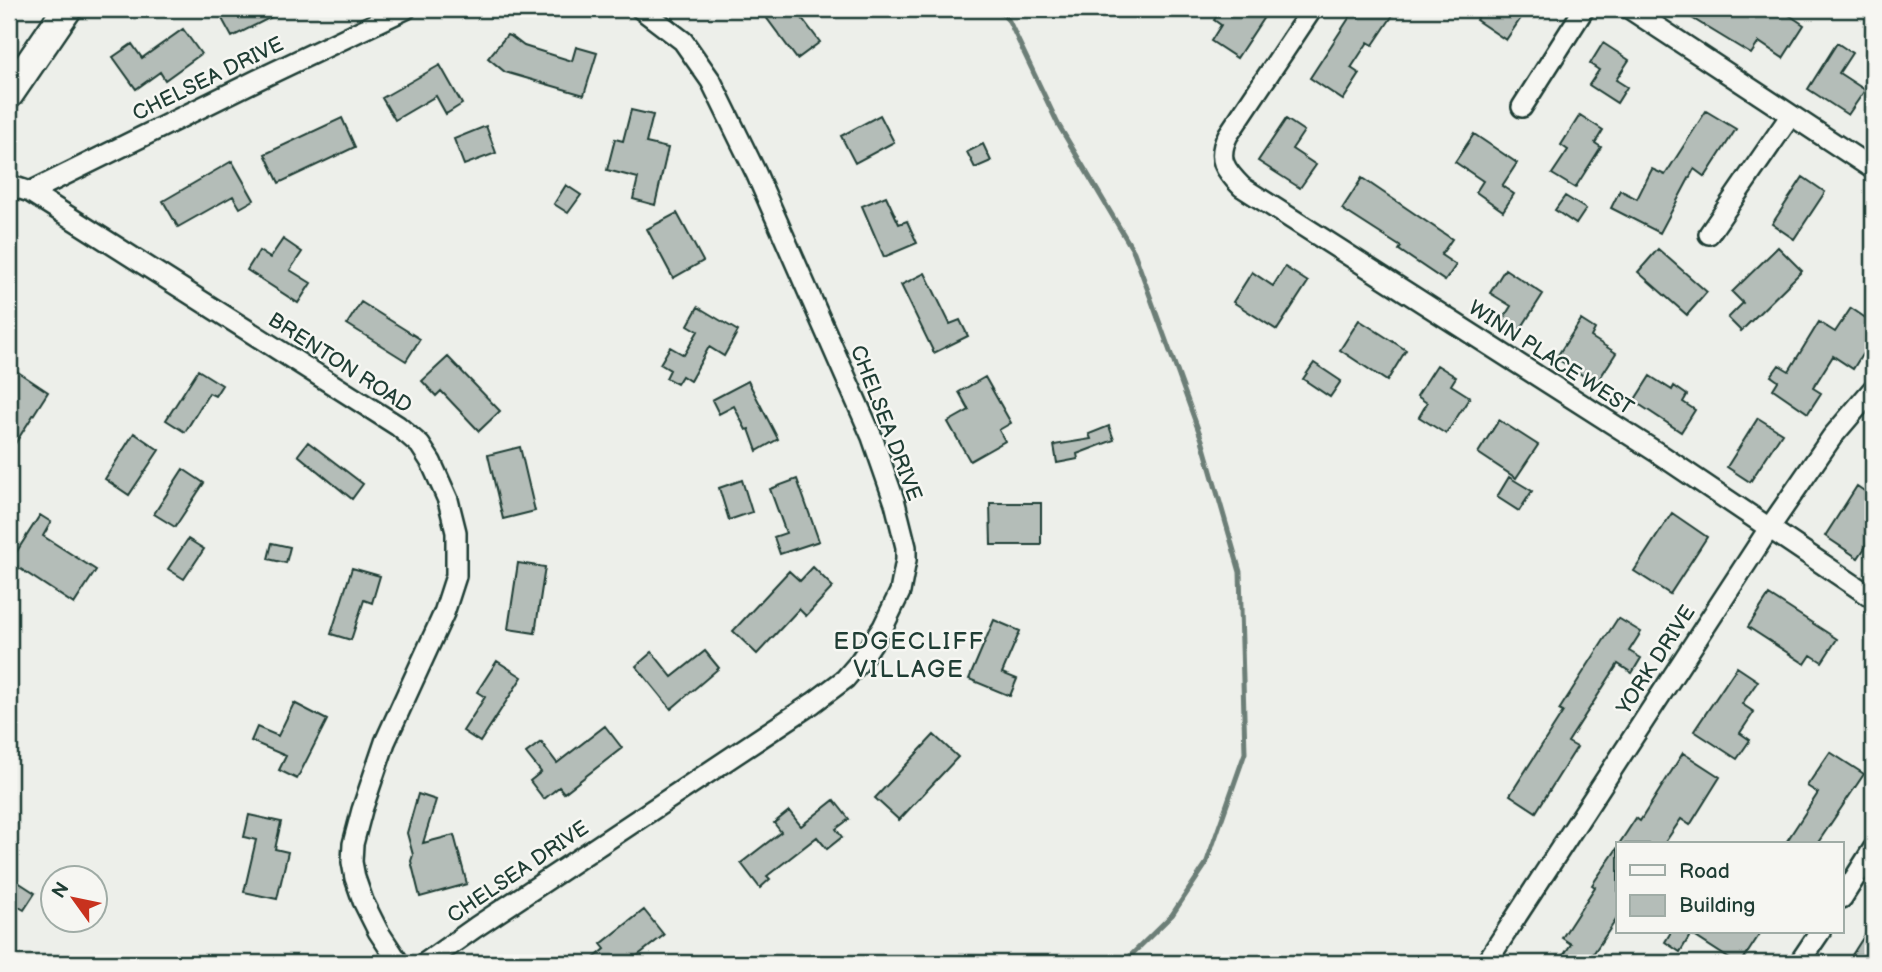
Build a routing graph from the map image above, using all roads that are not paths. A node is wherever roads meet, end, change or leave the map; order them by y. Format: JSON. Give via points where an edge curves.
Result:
{"nodes":[{"id":1,"x":66,"y":9,"type":"edge"},
{"id":2,"x":406,"y":9,"type":"edge"},
{"id":3,"x":640,"y":9,"type":"edge"},
{"id":4,"x":1312,"y":9,"type":"edge"},
{"id":5,"x":1584,"y":9,"type":"edge"},
{"id":6,"x":1630,"y":9,"type":"edge"},
{"id":7,"x":9,"y":94,"type":"edge"},
{"id":8,"x":1522,"y":107,"type":"dead end"},
{"id":9,"x":1791,"y":115,"type":"junction"},
{"id":10,"x":1873,"y":169,"type":"edge"},
{"id":11,"x":9,"y":185,"type":"edge"},
{"id":12,"x":30,"y":192,"type":"junction"},
{"id":13,"x":1709,"y":234,"type":"dead end"},
{"id":14,"x":1873,"y":388,"type":"edge"},
{"id":15,"x":1770,"y":527,"type":"junction"},
{"id":16,"x":1873,"y":598,"type":"edge"},
{"id":17,"x":1873,"y":849,"type":"edge"},
{"id":18,"x":1843,"y":896,"type":"edge"},
{"id":19,"x":1819,"y":934,"type":"edge"},
{"id":20,"x":398,"y":963,"type":"edge"},
{"id":21,"x":425,"y":963,"type":"edge"},
{"id":22,"x":1486,"y":963,"type":"edge"},
{"id":23,"x":1799,"y":963,"type":"edge"}],
"edges":[{"from":1,"to":7,"type":"street"},
{"from":2,"to":12,"type":"street","name":"CHELSEA DRIVE"},
{"from":3,"to":21,"type":"street","name":"CHELSEA DRIVE","via":[[683,41],[711,81],[756,173],[872,438],[895,503],[906,547],[900,592],[858,664],[837,685]]},
{"from":4,"to":15,"type":"street","name":"WINN PLACE WEST","via":[[1222,146],[1229,175]]},
{"from":5,"to":8,"type":"street"},
{"from":6,"to":9,"type":"street"},
{"from":9,"to":10,"type":"street"},
{"from":9,"to":13,"type":"street"},
{"from":11,"to":12,"type":"street","name":"BRENTON ROAD"},
{"from":12,"to":20,"type":"street","name":"BRENTON ROAD","via":[[398,426],[431,462],[456,532],[456,576],[385,743],[353,844],[352,862],[363,901]]},
{"from":14,"to":15,"type":"street","name":"YORK DRIVE","via":[[1832,437]]},
{"from":15,"to":16,"type":"street","name":"WINN PLACE WEST"},
{"from":15,"to":22,"type":"street","name":"YORK DRIVE"},
{"from":17,"to":18,"type":"street"},
{"from":19,"to":23,"type":"street"}]}
